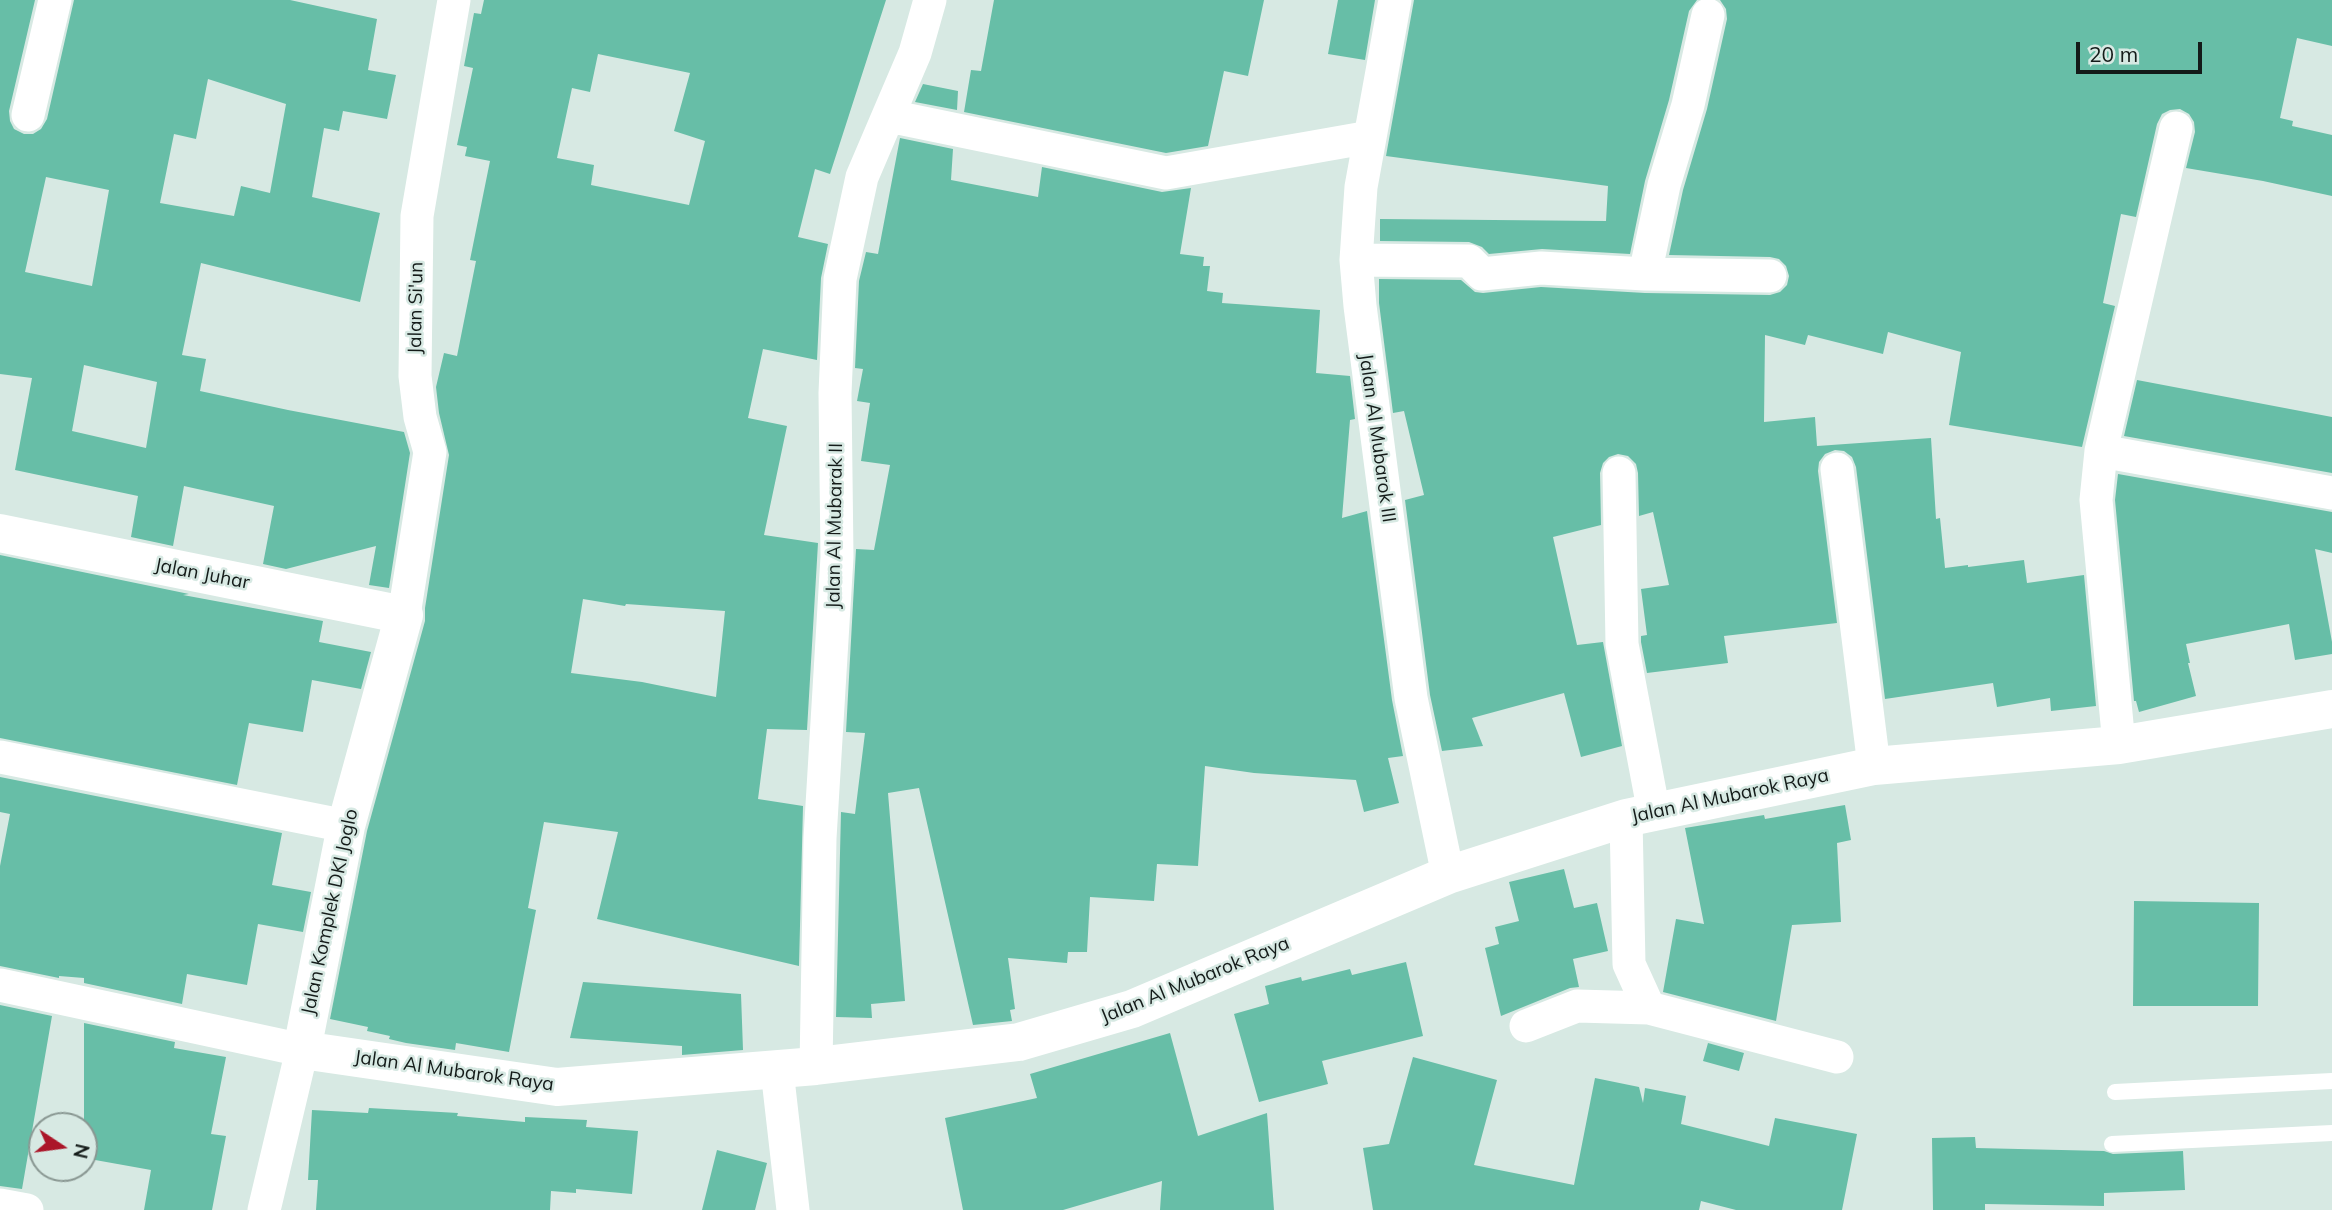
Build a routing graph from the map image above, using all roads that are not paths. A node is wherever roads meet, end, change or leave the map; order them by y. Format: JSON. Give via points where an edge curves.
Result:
{"nodes":[{"id":1,"x":55,"y":0,"type":"edge"},
{"id":2,"x":454,"y":0,"type":"edge"},
{"id":3,"x":930,"y":0,"type":"edge"},
{"id":4,"x":1395,"y":0,"type":"edge"},
{"id":5,"x":1708,"y":15,"type":"dead end"},
{"id":6,"x":28,"y":115,"type":"dead end"},
{"id":7,"x":890,"y":116,"type":"junction"},
{"id":8,"x":2176,"y":128,"type":"dead end"},
{"id":9,"x":1370,"y":137,"type":"junction"},
{"id":10,"x":1356,"y":260,"type":"junction"},
{"id":11,"x":1644,"y":274,"type":"junction"},
{"id":12,"x":1770,"y":276,"type":"dead end"},
{"id":13,"x":2101,"y":451,"type":"junction"},
{"id":14,"x":1837,"y":469,"type":"dead end"},
{"id":15,"x":1619,"y":473,"type":"dead end"},
{"id":16,"x":2332,"y":493,"type":"edge"},
{"id":17,"x":0,"y":534,"type":"edge"},
{"id":18,"x":404,"y":615,"type":"junction"},
{"id":19,"x":2332,"y":709,"type":"edge"},
{"id":20,"x":2119,"y":745,"type":"junction"},
{"id":21,"x":0,"y":757,"type":"edge"},
{"id":22,"x":1874,"y":766,"type":"junction"},
{"id":23,"x":1640,"y":815,"type":"junction"},
{"id":24,"x":346,"y":826,"type":"junction"},
{"id":25,"x":1448,"y":875,"type":"junction"},
{"id":26,"x":0,"y":985,"type":"edge"},
{"id":27,"x":1649,"y":1009,"type":"junction"},
{"id":28,"x":1526,"y":1026,"type":"dead end"},
{"id":29,"x":302,"y":1050,"type":"junction"},
{"id":30,"x":1837,"y":1058,"type":"dead end"},
{"id":31,"x":816,"y":1066,"type":"junction"},
{"id":32,"x":777,"y":1070,"type":"junction"},
{"id":33,"x":2332,"y":1081,"type":"edge"},
{"id":34,"x":2115,"y":1092,"type":"dead end"},
{"id":35,"x":2332,"y":1133,"type":"edge"},
{"id":36,"x":2112,"y":1144,"type":"dead end"},
{"id":37,"x":0,"y":1205,"type":"edge"},
{"id":38,"x":27,"y":1210,"type":"edge"},
{"id":39,"x":264,"y":1210,"type":"edge"},
{"id":40,"x":793,"y":1210,"type":"edge"}],
"edges":[{"from":1,"to":6,"type":"street"},
{"from":2,"to":18,"type":"street","name":"Jalan Si'un","via":[[417,216],[415,376],[430,452]]},
{"from":3,"to":7,"type":"street","name":"Jalan Al Mubarak II"},
{"from":4,"to":9,"type":"street","name":"Jalan Al Mubarok III"},
{"from":5,"to":11,"type":"street"},
{"from":7,"to":9,"type":"street","via":[[1166,173]]},
{"from":7,"to":31,"type":"street","name":"Jalan Al Mubarak II","via":[[862,177],[840,279],[835,393],[837,557],[820,838]]},
{"from":8,"to":13,"type":"street"},
{"from":9,"to":10,"type":"street","name":"Jalan Al Mubarok III"},
{"from":10,"to":11,"type":"street","via":[[1469,261],[1482,274],[1542,268]]},
{"from":10,"to":25,"type":"street","name":"Jalan Al Mubarok III","via":[[1411,698]]},
{"from":11,"to":12,"type":"street"},
{"from":13,"to":16,"type":"street"},
{"from":13,"to":20,"type":"street","via":[[2096,500]]},
{"from":14,"to":22,"type":"street"},
{"from":15,"to":23,"type":"street","via":[[1622,644]]},
{"from":17,"to":18,"type":"street","name":"Jalan Juhar"},
{"from":18,"to":24,"type":"street","name":"Jalan Komplek DKI Joglo"},
{"from":19,"to":20,"type":"street","name":"Jalan Al Mubarok Raya"},
{"from":20,"to":22,"type":"street","name":"Jalan Al Mubarok Raya"},
{"from":21,"to":24,"type":"street"},
{"from":22,"to":23,"type":"street","name":"Jalan Al Mubarok Raya"},
{"from":23,"to":25,"type":"street","name":"Jalan Al Mubarok Raya"},
{"from":23,"to":27,"type":"street","via":[[1629,964]]},
{"from":24,"to":29,"type":"street","name":"Jalan Komplek DKI Joglo"},
{"from":25,"to":31,"type":"street","name":"Jalan Al Mubarok Raya","via":[[1119,1013],[1019,1042]]},
{"from":26,"to":29,"type":"street","name":"Jalan Al Mubarok Raya"},
{"from":27,"to":28,"type":"street","via":[[1577,1006]]},
{"from":27,"to":30,"type":"street"},
{"from":29,"to":32,"type":"street","name":"Jalan Al Mubarok Raya","via":[[557,1087]]},
{"from":29,"to":39,"type":"street","name":"Jalan Komplek DKI Joglo"},
{"from":31,"to":32,"type":"street","name":"Jalan Al Mubarok Raya"},
{"from":32,"to":40,"type":"street"},
{"from":33,"to":34,"type":"lane"},
{"from":35,"to":36,"type":"lane"},
{"from":37,"to":38,"type":"street"}]}
